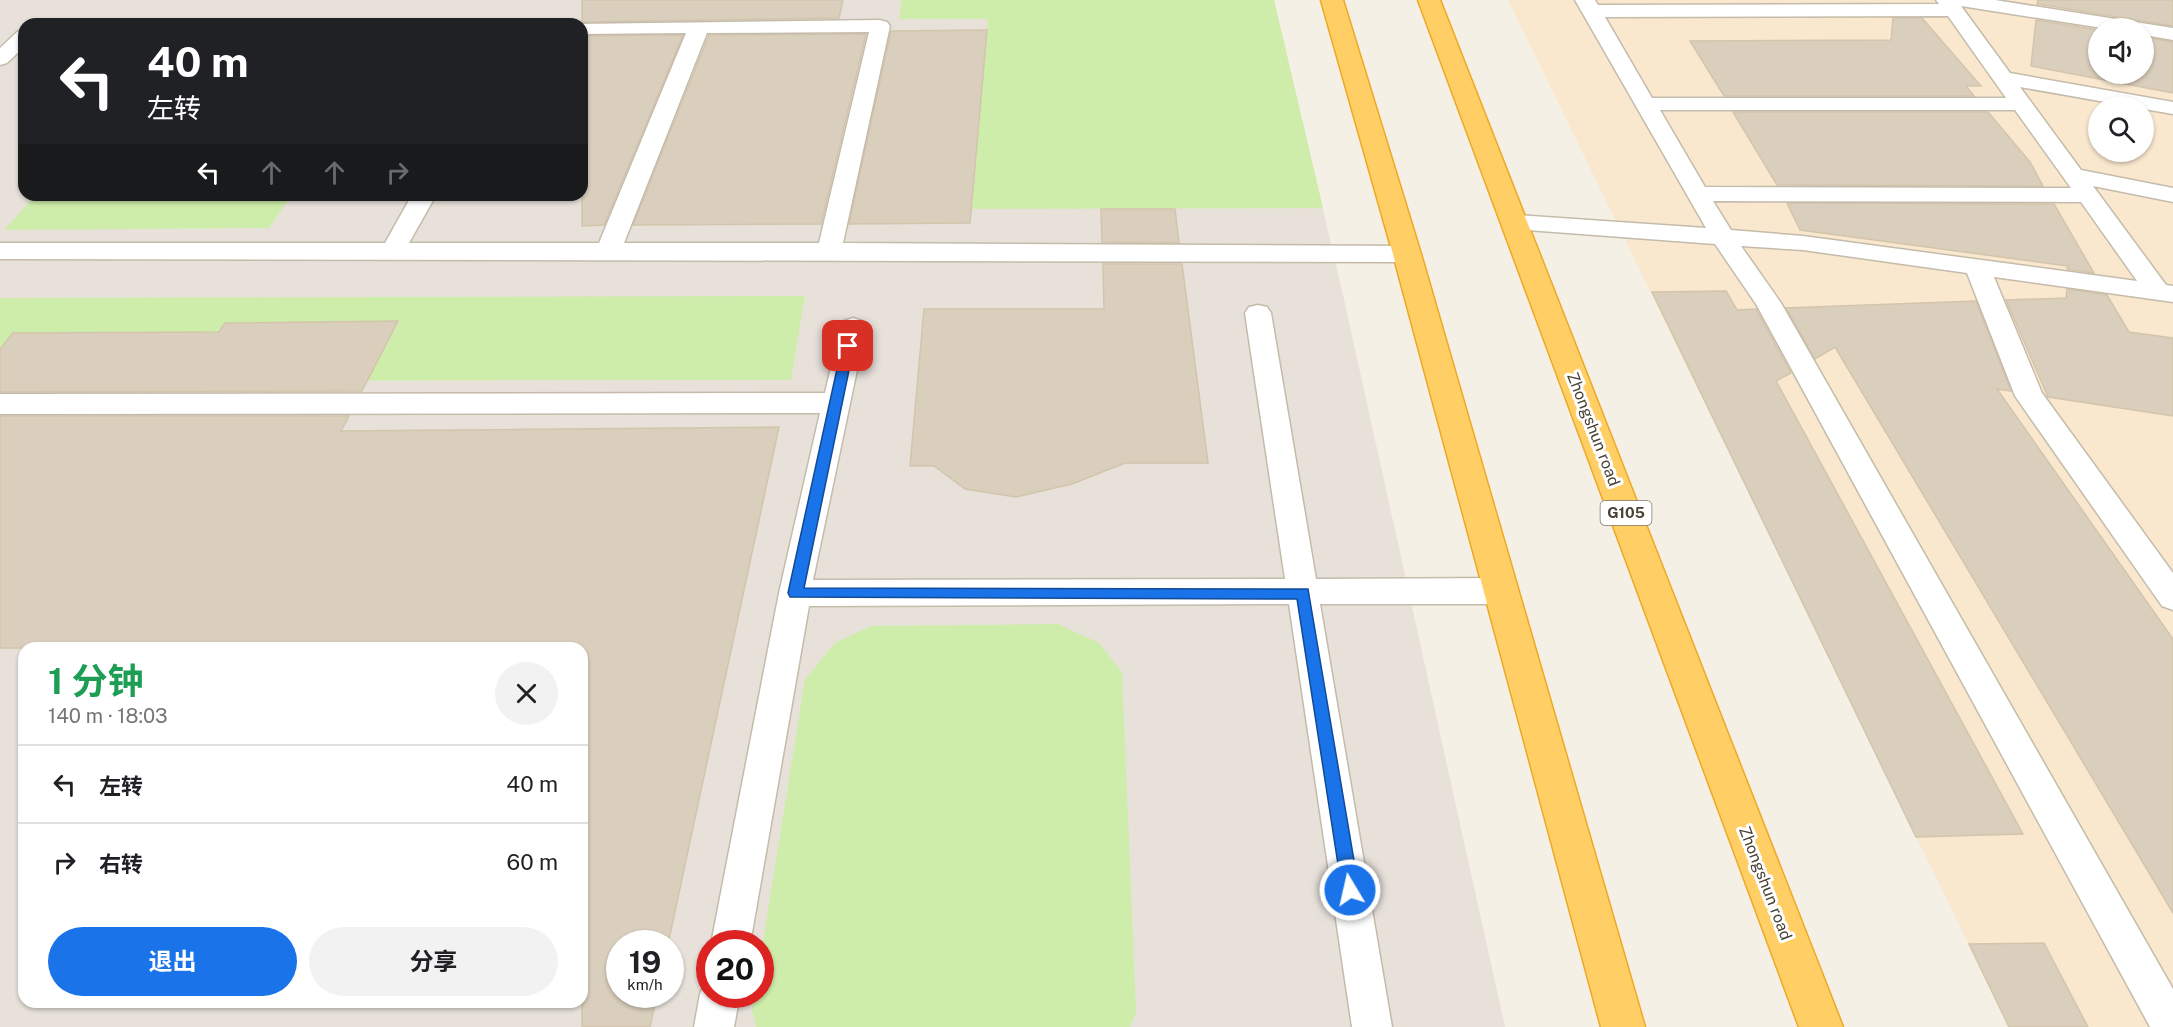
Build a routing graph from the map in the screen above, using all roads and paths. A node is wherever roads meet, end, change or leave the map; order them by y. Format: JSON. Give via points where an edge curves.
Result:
{"nodes":[{"id":1,"x":1332,"y":0,"type":"edge"},
{"id":2,"x":1429,"y":0,"type":"edge"},
{"id":3,"x":1952,"y":3,"type":"edge"},
{"id":4,"x":1588,"y":5,"type":"edge"},
{"id":5,"x":2088,"y":21,"type":"edge"},
{"id":6,"x":699,"y":27,"type":"junction"},
{"id":7,"x":588,"y":28,"type":"edge"},
{"id":8,"x":0,"y":30,"type":"edge"},
{"id":9,"x":18,"y":30,"type":"edge"},
{"id":10,"x":2154,"y":31,"type":"edge"},
{"id":11,"x":2173,"y":34,"type":"edge"},
{"id":12,"x":18,"y":42,"type":"edge"},
{"id":13,"x":0,"y":59,"type":"edge"},
{"id":14,"x":2003,"y":78,"type":"junction"},
{"id":15,"x":1645,"y":104,"type":"junction"},
{"id":16,"x":2021,"y":104,"type":"junction"},
{"id":17,"x":2173,"y":108,"type":"edge"},
{"id":18,"x":2073,"y":175,"type":"junction"},
{"id":19,"x":1698,"y":194,"type":"junction"},
{"id":20,"x":2088,"y":195,"type":"junction"},
{"id":21,"x":2173,"y":195,"type":"edge"},
{"id":22,"x":421,"y":201,"type":"edge"},
{"id":23,"x":1515,"y":222,"type":"junction"},
{"id":24,"x":1722,"y":236,"type":"junction"},
{"id":25,"x":609,"y":250,"type":"junction"},
{"id":26,"x":829,"y":250,"type":"junction"},
{"id":27,"x":0,"y":251,"type":"edge"},
{"id":28,"x":393,"y":251,"type":"junction"},
{"id":29,"x":1407,"y":254,"type":"junction"},
{"id":30,"x":1977,"y":267,"type":"junction"},
{"id":31,"x":2165,"y":293,"type":"edge"},
{"id":32,"x":1258,"y":314,"type":"dead end"},
{"id":33,"x":853,"y":327,"type":"dead end"},
{"id":34,"x":835,"y":403,"type":"junction"},
{"id":35,"x":0,"y":404,"type":"edge"},
{"id":36,"x":1500,"y":591,"type":"junction"},
{"id":37,"x":795,"y":593,"type":"junction"},
{"id":38,"x":1303,"y":593,"type":"junction"},
{"id":39,"x":2173,"y":597,"type":"edge"},
{"id":40,"x":733,"y":930,"type":"edge"},
{"id":41,"x":717,"y":1008,"type":"edge"},
{"id":42,"x":714,"y":1027,"type":"edge"},
{"id":43,"x":1372,"y":1027,"type":"edge"},
{"id":44,"x":1623,"y":1027,"type":"edge"},
{"id":45,"x":1821,"y":1027,"type":"edge"},
{"id":46,"x":2172,"y":1027,"type":"edge"}],
"edges":[{"from":1,"to":29,"type":"highway"},
{"from":2,"to":23,"type":"highway","name":"Zhongshun road","number":"G105"},
{"from":3,"to":4,"type":"lane"},
{"from":3,"to":5,"type":"lane"},
{"from":3,"to":14,"type":"lane"},
{"from":4,"to":15,"type":"lane"},
{"from":6,"to":7,"type":"lane"},
{"from":6,"to":25,"type":"lane"},
{"from":6,"to":26,"type":"lane","via":[[880,26]]},
{"from":8,"to":9,"type":"lane"},
{"from":10,"to":11,"type":"lane"},
{"from":12,"to":13,"type":"lane"},
{"from":14,"to":16,"type":"lane"},
{"from":14,"to":17,"type":"lane"},
{"from":15,"to":16,"type":"lane"},
{"from":15,"to":19,"type":"lane"},
{"from":16,"to":18,"type":"lane"},
{"from":18,"to":20,"type":"lane"},
{"from":18,"to":21,"type":"lane"},
{"from":19,"to":20,"type":"lane"},
{"from":19,"to":24,"type":"lane"},
{"from":20,"to":31,"type":"lane"},
{"from":22,"to":28,"type":"lane"},
{"from":23,"to":24,"type":"lane"},
{"from":23,"to":45,"type":"highway","name":"Zhongshun road","number":"G105"},
{"from":24,"to":30,"type":"lane"},
{"from":24,"to":46,"type":"lane","via":[[1768,303]]},
{"from":25,"to":26,"type":"lane"},
{"from":25,"to":28,"type":"lane"},
{"from":26,"to":29,"type":"lane"},
{"from":27,"to":28,"type":"lane"},
{"from":29,"to":36,"type":"highway"},
{"from":30,"to":31,"type":"lane"},
{"from":30,"to":39,"type":"lane","via":[[2029,396]]},
{"from":32,"to":38,"type":"lane"},
{"from":33,"to":34,"type":"lane"},
{"from":34,"to":35,"type":"lane"},
{"from":34,"to":37,"type":"lane"},
{"from":36,"to":38,"type":"lane"},
{"from":36,"to":44,"type":"highway"},
{"from":37,"to":38,"type":"lane"},
{"from":37,"to":40,"type":"lane"},
{"from":38,"to":43,"type":"lane"},
{"from":41,"to":42,"type":"lane"}]}
